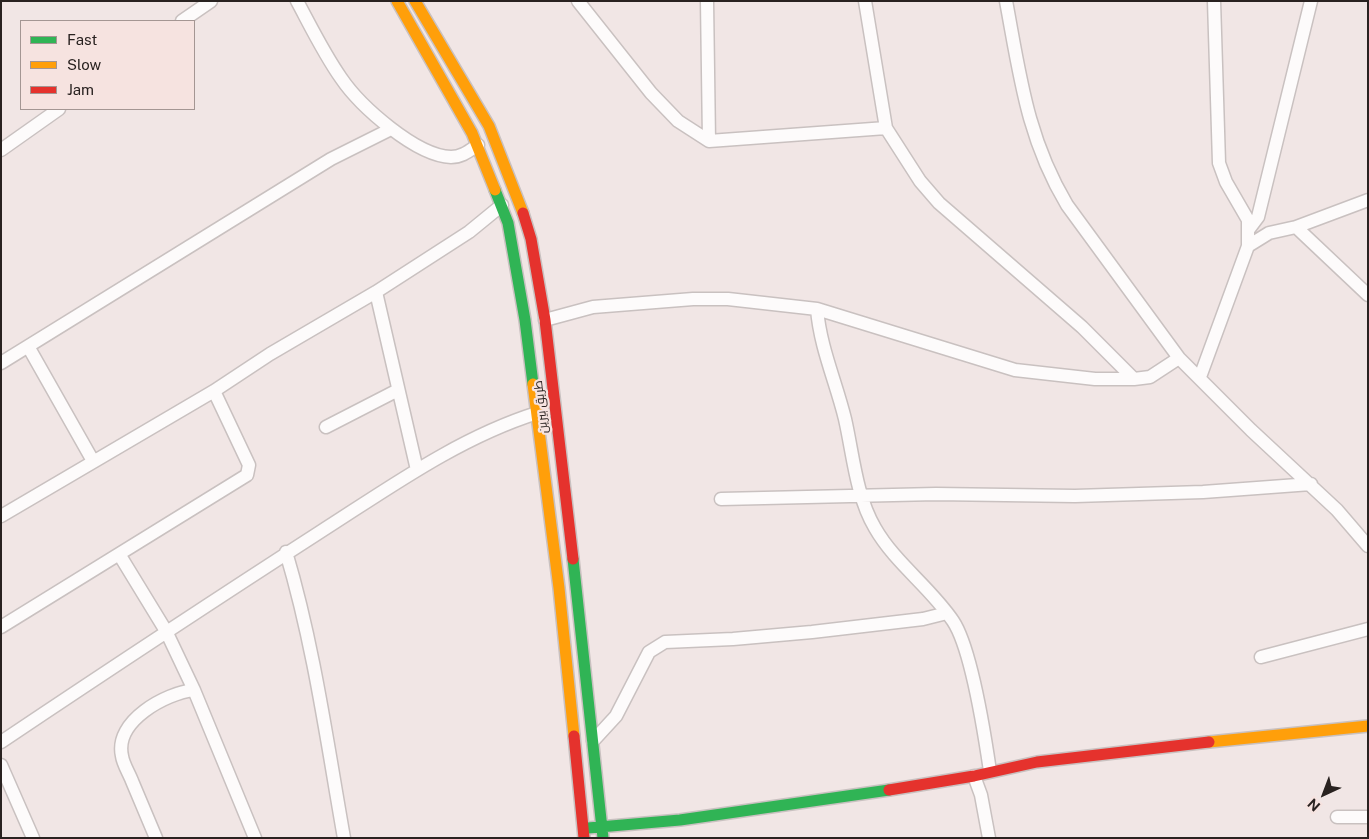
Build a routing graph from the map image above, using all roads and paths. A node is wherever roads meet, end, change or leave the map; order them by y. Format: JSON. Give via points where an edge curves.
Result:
{"nodes":[{"id":1,"x":211,"y":1,"type":"edge"},
{"id":2,"x":298,"y":1,"type":"edge"},
{"id":3,"x":397,"y":1,"type":"edge"},
{"id":4,"x":415,"y":1,"type":"edge"},
{"id":5,"x":578,"y":1,"type":"edge"},
{"id":6,"x":707,"y":1,"type":"edge"},
{"id":7,"x":865,"y":1,"type":"edge"},
{"id":8,"x":1006,"y":1,"type":"edge"},
{"id":9,"x":1214,"y":1,"type":"edge"},
{"id":10,"x":1311,"y":1,"type":"edge"},
{"id":11,"x":183,"y":20,"type":"edge"},
{"id":12,"x":58,"y":110,"type":"edge"},
{"id":13,"x":886,"y":128,"type":"junction"},
{"id":14,"x":391,"y":129,"type":"junction"},
{"id":15,"x":710,"y":141,"type":"junction"},
{"id":16,"x":478,"y":145,"type":"junction"},
{"id":17,"x":1,"y":150,"type":"edge"},
{"id":18,"x":1368,"y":200,"type":"edge"},
{"id":19,"x":502,"y":205,"type":"junction"},
{"id":20,"x":1296,"y":227,"type":"junction"},
{"id":21,"x":1249,"y":229,"type":"junction"},
{"id":22,"x":1248,"y":246,"type":"junction"},
{"id":23,"x":376,"y":292,"type":"junction"},
{"id":24,"x":1368,"y":295,"type":"edge"},
{"id":25,"x":817,"y":309,"type":"junction"},
{"id":26,"x":545,"y":320,"type":"junction"},
{"id":27,"x":28,"y":348,"type":"junction"},
{"id":28,"x":1180,"y":358,"type":"junction"},
{"id":29,"x":1,"y":363,"type":"edge"},
{"id":30,"x":1200,"y":378,"type":"junction"},
{"id":31,"x":1134,"y":379,"type":"junction"},
{"id":32,"x":398,"y":390,"type":"junction"},
{"id":33,"x":214,"y":391,"type":"junction"},
{"id":34,"x":537,"y":412,"type":"junction"},
{"id":35,"x":326,"y":427,"type":"dead end"},
{"id":36,"x":93,"y":461,"type":"junction"},
{"id":37,"x":417,"y":470,"type":"junction"},
{"id":38,"x":1311,"y":484,"type":"junction"},
{"id":39,"x":862,"y":495,"type":"junction"},
{"id":40,"x":721,"y":498,"type":"dead end"},
{"id":41,"x":1,"y":516,"type":"edge"},
{"id":42,"x":569,"y":519,"type":"junction"},
{"id":43,"x":551,"y":521,"type":"junction"},
{"id":44,"x":1368,"y":546,"type":"edge"},
{"id":45,"x":286,"y":552,"type":"junction"},
{"id":46,"x":119,"y":554,"type":"junction"},
{"id":47,"x":947,"y":613,"type":"junction"},
{"id":48,"x":1,"y":628,"type":"edge"},
{"id":49,"x":1368,"y":629,"type":"edge"},
{"id":50,"x":166,"y":631,"type":"junction"},
{"id":51,"x":1261,"y":656,"type":"dead end"},
{"id":52,"x":194,"y":690,"type":"junction"},
{"id":53,"x":1368,"y":726,"type":"edge"},
{"id":54,"x":593,"y":741,"type":"junction"},
{"id":55,"x":1,"y":742,"type":"edge"},
{"id":56,"x":1,"y":765,"type":"edge"},
{"id":57,"x":990,"y":771,"type":"junction"},
{"id":58,"x":974,"y":776,"type":"junction"},
{"id":59,"x":1336,"y":817,"type":"dead end"},
{"id":60,"x":1368,"y":817,"type":"edge"},
{"id":61,"x":602,"y":832,"type":"edge"},
{"id":62,"x":584,"y":833,"type":"edge"},
{"id":63,"x":33,"y":838,"type":"edge"},
{"id":64,"x":156,"y":838,"type":"edge"},
{"id":65,"x":255,"y":838,"type":"edge"},
{"id":66,"x":344,"y":838,"type":"edge"},
{"id":67,"x":989,"y":838,"type":"edge"}],
"edges":[{"from":1,"to":11,"type":"street"},
{"from":2,"to":14,"type":"street","via":[[342,80]]},
{"from":3,"to":16,"type":"main road","name":"طريق بيرين"},
{"from":4,"to":26,"type":"main road","name":"طريق بيرين","via":[[489,126],[506,163],[531,239]]},
{"from":5,"to":15,"type":"street","via":[[651,93],[678,121]]},
{"from":6,"to":15,"type":"street"},
{"from":7,"to":13,"type":"street"},
{"from":8,"to":28,"type":"street","via":[[1024,100],[1034,138],[1053,182]]},
{"from":9,"to":21,"type":"street","via":[[1220,163],[1226,182],[1248,220]]},
{"from":10,"to":21,"type":"street","via":[[1258,217]]},
{"from":12,"to":17,"type":"street"},
{"from":13,"to":15,"type":"street"},
{"from":13,"to":31,"type":"street","via":[[939,203],[1082,327]]},
{"from":14,"to":16,"type":"street","via":[[428,150],[449,157],[464,154]]},
{"from":14,"to":27,"type":"street","via":[[331,159]]},
{"from":16,"to":19,"type":"main road","name":"طريق بيرين"},
{"from":18,"to":20,"type":"street"},
{"from":19,"to":23,"type":"street","via":[[469,232]]},
{"from":19,"to":34,"type":"main road","name":"طريق بيرين","via":[[520,283]]},
{"from":20,"to":22,"type":"street","via":[[1269,233]]},
{"from":20,"to":24,"type":"street"},
{"from":21,"to":22,"type":"street"},
{"from":22,"to":30,"type":"street"},
{"from":23,"to":32,"type":"street"},
{"from":23,"to":33,"type":"street"},
{"from":25,"to":26,"type":"street","via":[[728,299],[693,299],[593,307]]},
{"from":25,"to":31,"type":"street","via":[[1015,370],[1095,379]]},
{"from":25,"to":39,"type":"street","via":[[822,343]]},
{"from":26,"to":42,"type":"main road","name":"طريق بيرين"},
{"from":27,"to":29,"type":"street"},
{"from":27,"to":36,"type":"street"},
{"from":28,"to":30,"type":"street"},
{"from":28,"to":31,"type":"street","via":[[1150,376]]},
{"from":30,"to":38,"type":"street"},
{"from":32,"to":35,"type":"street"},
{"from":32,"to":37,"type":"street"},
{"from":33,"to":36,"type":"street"},
{"from":33,"to":46,"type":"street","via":[[249,465],[247,475]]},
{"from":34,"to":37,"type":"street","via":[[501,424]]},
{"from":34,"to":43,"type":"main road","name":"طريق بيرين"},
{"from":36,"to":41,"type":"street"},
{"from":37,"to":45,"type":"street"},
{"from":38,"to":39,"type":"street","via":[[1203,492],[1074,496],[1009,493]]},
{"from":38,"to":44,"type":"street"},
{"from":39,"to":40,"type":"street"},
{"from":39,"to":47,"type":"street","via":[[881,537]]},
{"from":42,"to":43,"type":"main road"},
{"from":42,"to":54,"type":"main road","name":"طريق بيرين"},
{"from":43,"to":62,"type":"main road","name":"طريق بيرين"},
{"from":45,"to":50,"type":"street"},
{"from":45,"to":66,"type":"street","via":[[299,596]]},
{"from":46,"to":48,"type":"street"},
{"from":46,"to":50,"type":"street"},
{"from":47,"to":54,"type":"street","via":[[923,619],[812,632],[665,642],[648,652],[616,716]]},
{"from":47,"to":57,"type":"street","via":[[964,648]]},
{"from":49,"to":51,"type":"street"},
{"from":50,"to":52,"type":"street"},
{"from":50,"to":55,"type":"street"},
{"from":52,"to":64,"type":"street","via":[[162,698],[142,712],[124,734],[121,755]]},
{"from":52,"to":65,"type":"street"},
{"from":53,"to":57,"type":"main road","via":[[1037,762]]},
{"from":54,"to":61,"type":"main road","name":"طريق بيرين"},
{"from":56,"to":63,"type":"street"},
{"from":57,"to":58,"type":"main road"},
{"from":58,"to":61,"type":"main road"},
{"from":58,"to":67,"type":"street"},
{"from":59,"to":60,"type":"street"},
{"from":61,"to":62,"type":"main road"}]}
